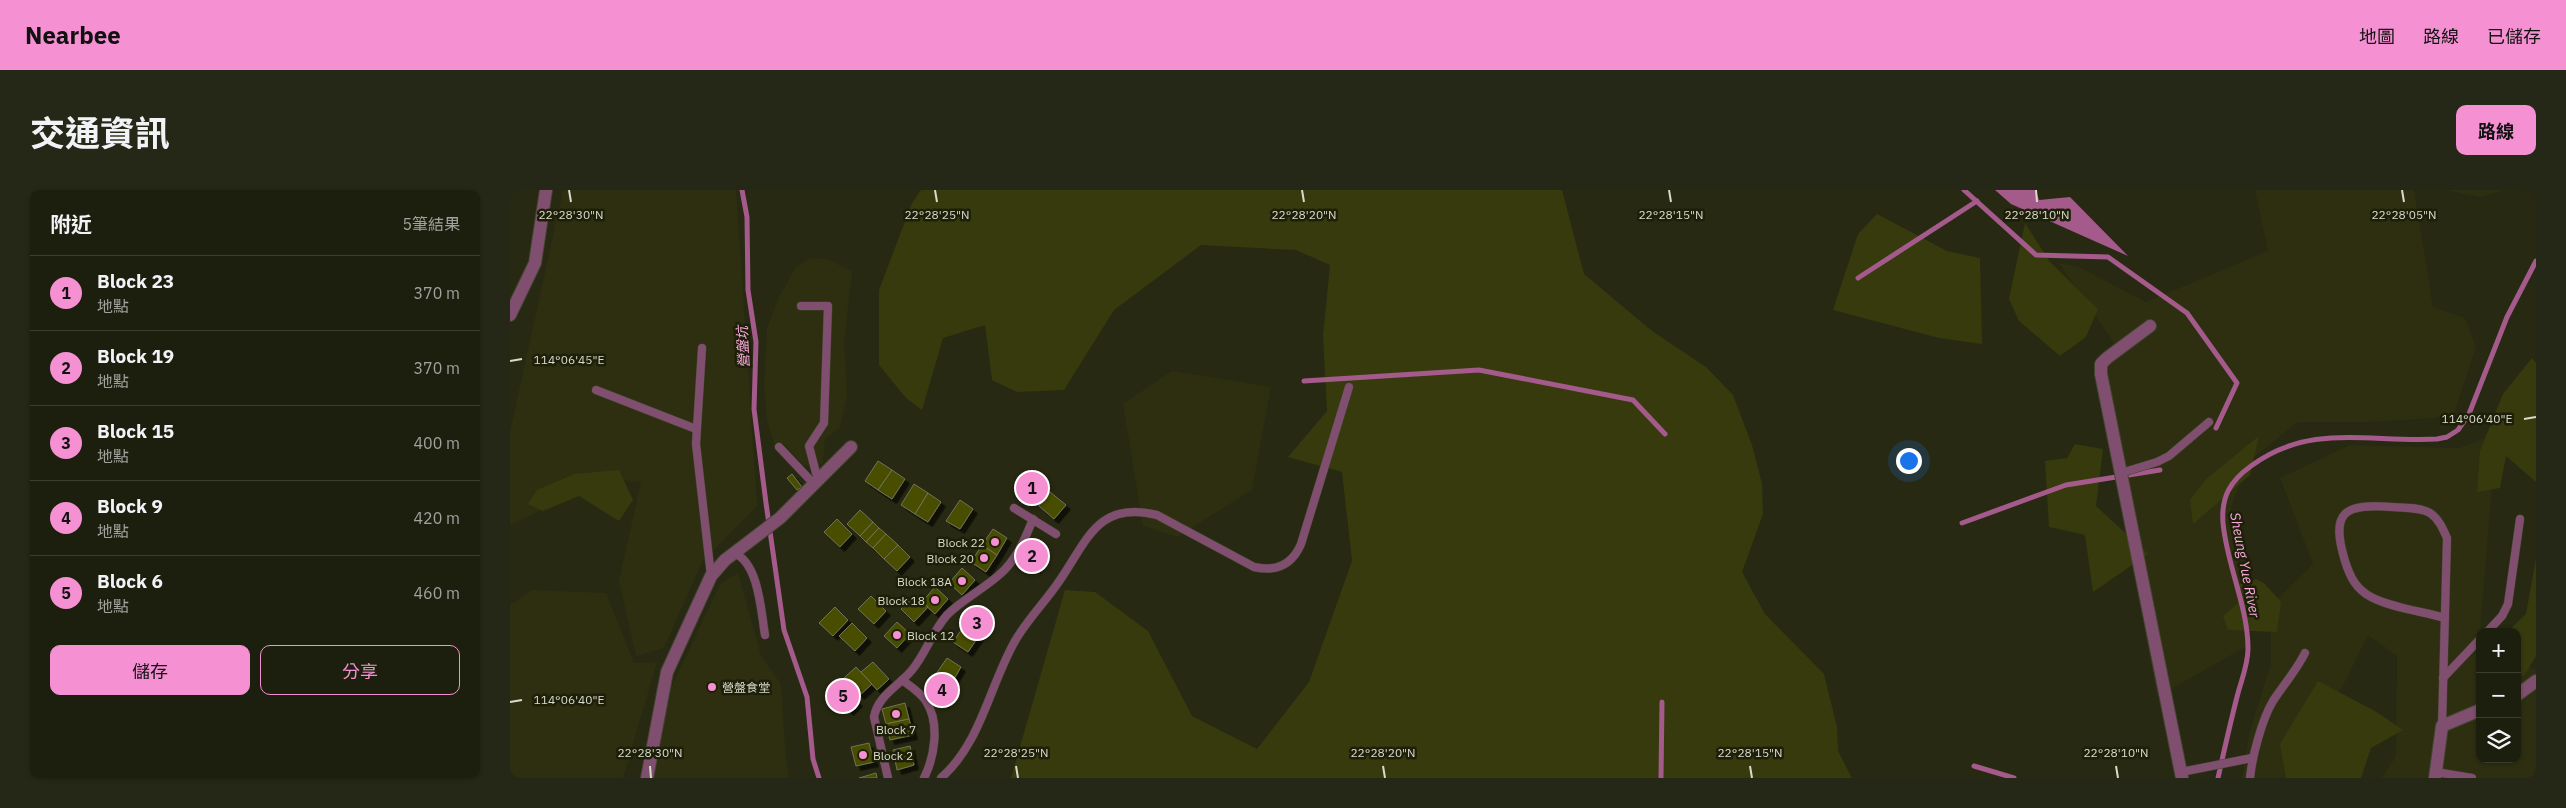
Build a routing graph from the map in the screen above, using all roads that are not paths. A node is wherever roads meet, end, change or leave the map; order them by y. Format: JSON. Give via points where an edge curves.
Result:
{"nodes":[{"id":1,"x":546,"y":190,"type":"edge"},
{"id":2,"x":801,"y":306,"type":"dead end"},
{"id":3,"x":510,"y":316,"type":"edge"},
{"id":4,"x":2150,"y":326,"type":"dead end"},
{"id":5,"x":702,"y":348,"type":"dead end"},
{"id":6,"x":1349,"y":387,"type":"dead end"},
{"id":7,"x":596,"y":390,"type":"dead end"},
{"id":8,"x":2209,"y":422,"type":"dead end"},
{"id":9,"x":696,"y":430,"type":"junction"},
{"id":10,"x":851,"y":446,"type":"dead end"},
{"id":11,"x":779,"y":447,"type":"dead end"},
{"id":12,"x":2121,"y":473,"type":"junction"},
{"id":13,"x":817,"y":481,"type":"junction"},
{"id":14,"x":1014,"y":508,"type":"dead end"},
{"id":15,"x":1032,"y":519,"type":"junction"},
{"id":16,"x":2520,"y":519,"type":"dead end"},
{"id":17,"x":1056,"y":534,"type":"dead end"},
{"id":18,"x":730,"y":557,"type":"junction"},
{"id":19,"x":711,"y":576,"type":"junction"},
{"id":20,"x":2445,"y":618,"type":"junction"},
{"id":21,"x":2491,"y":628,"type":"edge"},
{"id":22,"x":766,"y":635,"type":"dead end"},
{"id":23,"x":2476,"y":643,"type":"edge"},
{"id":24,"x":2305,"y":653,"type":"dead end"},
{"id":25,"x":2443,"y":678,"type":"junction"},
{"id":26,"x":902,"y":680,"type":"junction"},
{"id":27,"x":2536,"y":681,"type":"edge"},
{"id":28,"x":2521,"y":692,"type":"edge"},
{"id":29,"x":2476,"y":712,"type":"edge"},
{"id":30,"x":2442,"y":726,"type":"junction"},
{"id":31,"x":2252,"y":758,"type":"junction"},
{"id":32,"x":2181,"y":775,"type":"edge"},
{"id":33,"x":2436,"y":775,"type":"edge"},
{"id":34,"x":647,"y":778,"type":"edge"},
{"id":35,"x":888,"y":778,"type":"edge"},
{"id":36,"x":924,"y":778,"type":"edge"},
{"id":37,"x":940,"y":778,"type":"edge"},
{"id":38,"x":2250,"y":778,"type":"edge"},
{"id":39,"x":2472,"y":778,"type":"edge"}],
"edges":[{"from":1,"to":3,"type":"street","via":[[535,263]]},
{"from":2,"to":13,"type":"lane","via":[[828,306],[824,423],[809,446]]},
{"from":4,"to":12,"type":"street","via":[[2101,366]]},
{"from":5,"to":9,"type":"lane"},
{"from":6,"to":37,"type":"lane","via":[[1301,544],[1288,563],[1277,568],[1254,566],[1157,515],[1123,513],[1104,520],[1084,540],[1061,580],[1016,640],[976,732],[962,754]]},
{"from":7,"to":9,"type":"lane"},
{"from":8,"to":12,"type":"lane","via":[[2169,456]]},
{"from":9,"to":19,"type":"lane"},
{"from":10,"to":13,"type":"street"},
{"from":11,"to":13,"type":"lane"},
{"from":12,"to":32,"type":"street"},
{"from":13,"to":18,"type":"street","via":[[780,518]]},
{"from":14,"to":15,"type":"lane"},
{"from":15,"to":17,"type":"lane"},
{"from":15,"to":26,"type":"lane","via":[[1025,538],[1001,574],[947,616]]},
{"from":16,"to":21,"type":"lane","via":[[2508,604]]},
{"from":18,"to":19,"type":"street"},
{"from":18,"to":22,"type":"lane","via":[[747,562],[754,574]]},
{"from":19,"to":34,"type":"street","via":[[667,672]]},
{"from":20,"to":20,"type":"lane","via":[[2447,538],[2441,524],[2430,513],[2421,510],[2370,505],[2349,511],[2340,522],[2338,538],[2349,575],[2359,589],[2381,601]]},
{"from":20,"to":25,"type":"lane"},
{"from":23,"to":25,"type":"lane"},
{"from":24,"to":31,"type":"lane","via":[[2298,669],[2272,702]]},
{"from":25,"to":30,"type":"lane"},
{"from":26,"to":35,"type":"lane","via":[[880,700],[874,717]]},
{"from":26,"to":36,"type":"lane","via":[[919,692],[931,712],[933,753]]},
{"from":27,"to":28,"type":"street"},
{"from":29,"to":30,"type":"street"},
{"from":30,"to":33,"type":"street"},
{"from":31,"to":32,"type":"lane"},
{"from":31,"to":38,"type":"lane"},
{"from":33,"to":39,"type":"lane"}]}
